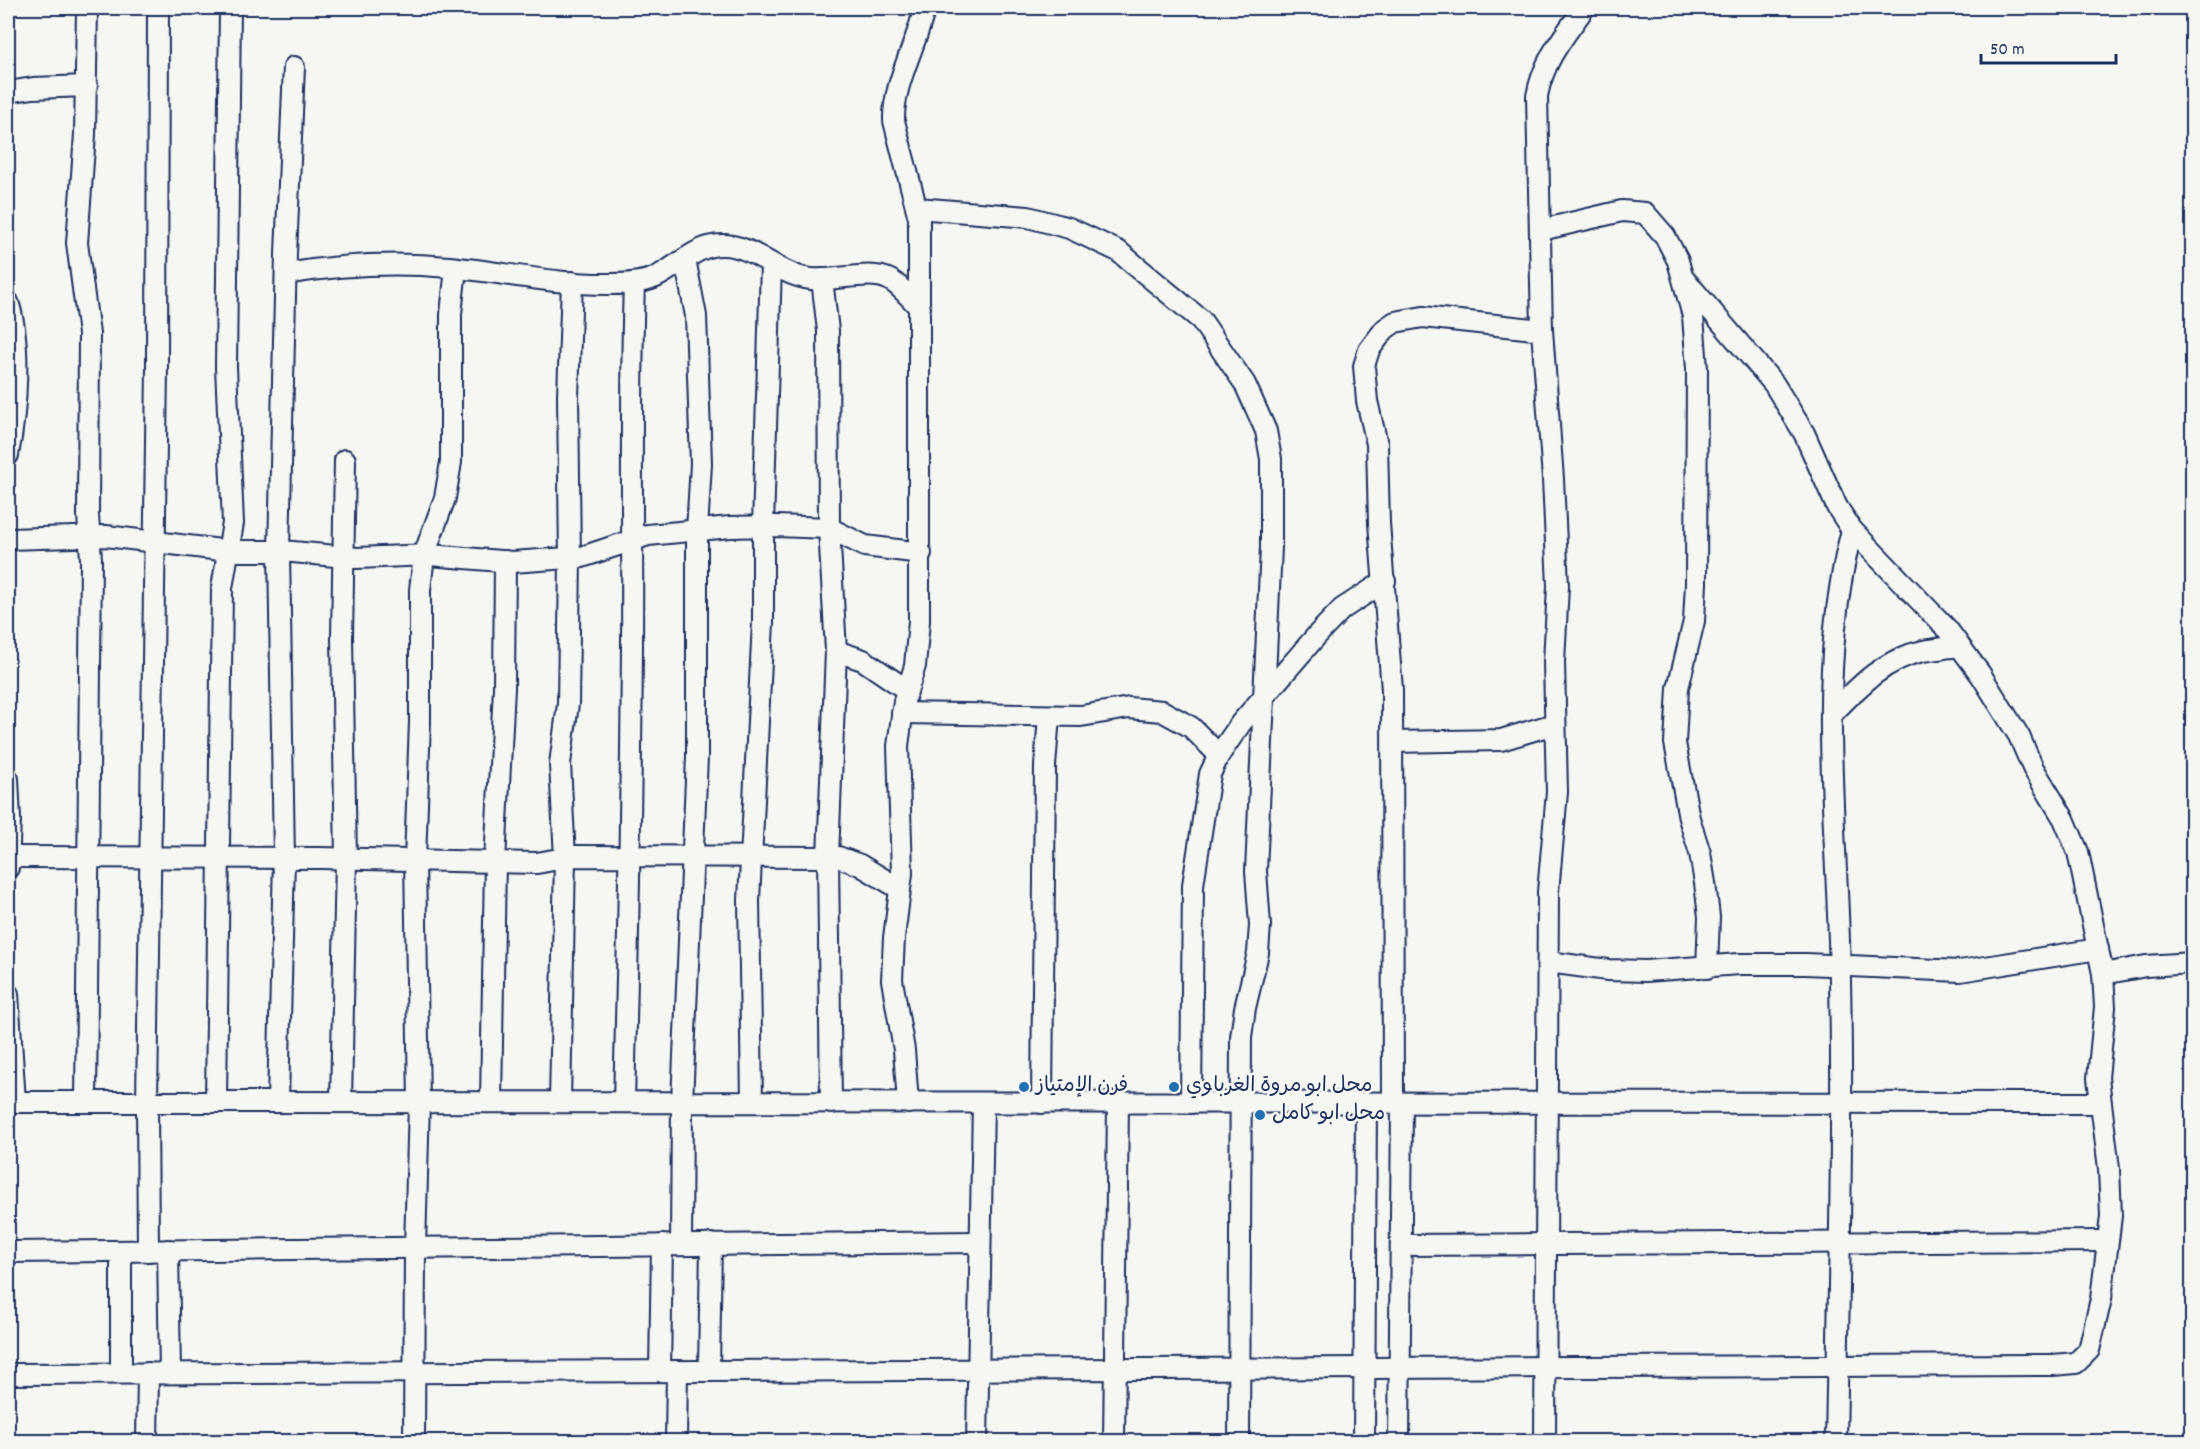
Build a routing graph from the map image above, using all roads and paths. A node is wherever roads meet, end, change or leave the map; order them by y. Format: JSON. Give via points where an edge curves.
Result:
{"nodes":[{"id":1,"x":87,"y":8,"type":"edge"},
{"id":2,"x":158,"y":8,"type":"edge"},
{"id":3,"x":230,"y":8,"type":"edge"},
{"id":4,"x":1584,"y":8,"type":"edge"},
{"id":5,"x":924,"y":10,"type":"dead end"},
{"id":6,"x":294,"y":67,"type":"dead end"},
{"id":7,"x":87,"y":86,"type":"junction"},
{"id":8,"x":8,"y":92,"type":"edge"},
{"id":9,"x":917,"y":208,"type":"junction"},
{"id":10,"x":1541,"y":230,"type":"junction"},
{"id":11,"x":685,"y":259,"type":"junction"},
{"id":12,"x":771,"y":265,"type":"junction"},
{"id":13,"x":456,"y":268,"type":"junction"},
{"id":14,"x":286,"y":274,"type":"junction"},
{"id":15,"x":822,"y":279,"type":"junction"},
{"id":16,"x":1686,"y":281,"type":"junction"},
{"id":17,"x":572,"y":282,"type":"junction"},
{"id":18,"x":634,"y":283,"type":"junction"},
{"id":19,"x":8,"y":302,"type":"edge"},
{"id":20,"x":920,"y":308,"type":"junction"},
{"id":21,"x":1542,"y":330,"type":"junction"},
{"id":22,"x":8,"y":455,"type":"edge"},
{"id":23,"x":345,"y":460,"type":"dead end"},
{"id":24,"x":763,"y":526,"type":"junction"},
{"id":25,"x":829,"y":528,"type":"junction"},
{"id":26,"x":697,"y":530,"type":"junction"},
{"id":27,"x":1852,"y":530,"type":"junction"},
{"id":28,"x":89,"y":536,"type":"junction"},
{"id":29,"x":8,"y":539,"type":"edge"},
{"id":30,"x":630,"y":540,"type":"junction"},
{"id":31,"x":155,"y":543,"type":"junction"},
{"id":32,"x":229,"y":551,"type":"junction"},
{"id":33,"x":279,"y":551,"type":"junction"},
{"id":34,"x":921,"y":553,"type":"junction"},
{"id":35,"x":424,"y":555,"type":"junction"},
{"id":36,"x":345,"y":556,"type":"junction"},
{"id":37,"x":570,"y":559,"type":"junction"},
{"id":38,"x":505,"y":561,"type":"junction"},
{"id":39,"x":1385,"y":581,"type":"junction"},
{"id":40,"x":1959,"y":646,"type":"junction"},
{"id":41,"x":836,"y":651,"type":"junction"},
{"id":42,"x":907,"y":690,"type":"junction"},
{"id":43,"x":1264,"y":699,"type":"junction"},
{"id":44,"x":902,"y":713,"type":"junction"},
{"id":45,"x":1832,"y":714,"type":"junction"},
{"id":46,"x":1049,"y":716,"type":"junction"},
{"id":47,"x":1554,"y":724,"type":"junction"},
{"id":48,"x":1393,"y":742,"type":"junction"},
{"id":49,"x":1219,"y":755,"type":"junction"},
{"id":50,"x":8,"y":779,"type":"edge"},
{"id":51,"x":694,"y":855,"type":"junction"},
{"id":52,"x":630,"y":856,"type":"junction"},
{"id":53,"x":753,"y":856,"type":"junction"},
{"id":54,"x":828,"y":857,"type":"junction"},
{"id":55,"x":284,"y":858,"type":"junction"},
{"id":56,"x":565,"y":858,"type":"junction"},
{"id":57,"x":88,"y":859,"type":"junction"},
{"id":58,"x":219,"y":859,"type":"junction"},
{"id":59,"x":346,"y":859,"type":"junction"},
{"id":60,"x":150,"y":860,"type":"junction"},
{"id":61,"x":415,"y":860,"type":"junction"},
{"id":62,"x":495,"y":862,"type":"junction"},
{"id":63,"x":8,"y":863,"type":"edge"},
{"id":64,"x":900,"y":889,"type":"junction"},
{"id":65,"x":2098,"y":949,"type":"junction"},
{"id":66,"x":1548,"y":962,"type":"junction"},
{"id":67,"x":2193,"y":963,"type":"edge"},
{"id":68,"x":1839,"y":964,"type":"junction"},
{"id":69,"x":1707,"y":968,"type":"junction"},
{"id":70,"x":2103,"y":974,"type":"junction"},
{"id":71,"x":8,"y":994,"type":"edge"},
{"id":72,"x":11,"y":1102,"type":"edge"},
{"id":73,"x":86,"y":1102,"type":"junction"},
{"id":74,"x":147,"y":1102,"type":"junction"},
{"id":75,"x":216,"y":1102,"type":"junction"},
{"id":76,"x":278,"y":1102,"type":"junction"},
{"id":77,"x":341,"y":1102,"type":"junction"},
{"id":78,"x":419,"y":1102,"type":"junction"},
{"id":79,"x":491,"y":1102,"type":"junction"},
{"id":80,"x":560,"y":1102,"type":"junction"},
{"id":81,"x":624,"y":1102,"type":"junction"},
{"id":82,"x":682,"y":1102,"type":"junction"},
{"id":83,"x":752,"y":1102,"type":"junction"},
{"id":84,"x":1548,"y":1102,"type":"junction"},
{"id":85,"x":831,"y":1103,"type":"junction"},
{"id":86,"x":908,"y":1103,"type":"junction"},
{"id":87,"x":983,"y":1103,"type":"junction"},
{"id":88,"x":1042,"y":1103,"type":"junction"},
{"id":89,"x":1118,"y":1103,"type":"junction"},
{"id":90,"x":1191,"y":1103,"type":"junction"},
{"id":91,"x":1242,"y":1103,"type":"junction"},
{"id":92,"x":1366,"y":1103,"type":"junction"},
{"id":93,"x":1397,"y":1103,"type":"junction"},
{"id":94,"x":1840,"y":1103,"type":"junction"},
{"id":95,"x":2100,"y":1103,"type":"junction"},
{"id":96,"x":2107,"y":1241,"type":"junction"},
{"id":97,"x":980,"y":1242,"type":"junction"},
{"id":98,"x":1841,"y":1243,"type":"junction"},
{"id":99,"x":711,"y":1244,"type":"junction"},
{"id":100,"x":1546,"y":1244,"type":"junction"},
{"id":101,"x":672,"y":1245,"type":"junction"},
{"id":102,"x":1401,"y":1245,"type":"junction"},
{"id":103,"x":415,"y":1248,"type":"junction"},
{"id":104,"x":168,"y":1250,"type":"junction"},
{"id":105,"x":121,"y":1251,"type":"junction"},
{"id":106,"x":148,"y":1251,"type":"junction"},
{"id":107,"x":8,"y":1252,"type":"edge"},
{"id":108,"x":1545,"y":1366,"type":"junction"},
{"id":109,"x":1838,"y":1366,"type":"junction"},
{"id":110,"x":1365,"y":1367,"type":"junction"},
{"id":111,"x":1400,"y":1367,"type":"junction"},
{"id":112,"x":1115,"y":1368,"type":"junction"},
{"id":113,"x":1240,"y":1368,"type":"junction"},
{"id":114,"x":978,"y":1369,"type":"junction"},
{"id":115,"x":709,"y":1370,"type":"junction"},
{"id":116,"x":669,"y":1371,"type":"junction"},
{"id":117,"x":415,"y":1372,"type":"junction"},
{"id":118,"x":121,"y":1373,"type":"junction"},
{"id":119,"x":148,"y":1373,"type":"junction"},
{"id":120,"x":170,"y":1373,"type":"junction"},
{"id":121,"x":8,"y":1374,"type":"edge"},
{"id":122,"x":147,"y":1442,"type":"edge"},
{"id":123,"x":414,"y":1442,"type":"edge"},
{"id":124,"x":676,"y":1442,"type":"edge"},
{"id":125,"x":977,"y":1442,"type":"edge"},
{"id":126,"x":1114,"y":1442,"type":"edge"},
{"id":127,"x":1239,"y":1442,"type":"edge"},
{"id":128,"x":1364,"y":1442,"type":"edge"},
{"id":129,"x":1399,"y":1442,"type":"edge"},
{"id":130,"x":1545,"y":1442,"type":"edge"},
{"id":131,"x":1836,"y":1442,"type":"edge"}],
"edges":[{"from":1,"to":7,"type":"street"},
{"from":2,"to":31,"type":"street"},
{"from":3,"to":32,"type":"street","via":[[226,367],[233,523]]},
{"from":4,"to":10,"type":"street","via":[[1541,73],[1537,96]]},
{"from":5,"to":9,"type":"street","via":[[893,105]]},
{"from":6,"to":14,"type":"street"},
{"from":7,"to":8,"type":"street"},
{"from":7,"to":28,"type":"street","via":[[77,243],[88,334]]},
{"from":9,"to":20,"type":"street"},
{"from":9,"to":43,"type":"street","via":[[1028,217],[1097,239],[1118,251],[1201,320],[1226,355],[1257,407],[1271,459]]},
{"from":10,"to":16,"type":"street","via":[[1622,211],[1645,213],[1665,236]]},
{"from":10,"to":21,"type":"street"},
{"from":11,"to":12,"type":"street","via":[[720,244],[746,249]]},
{"from":11,"to":18,"type":"street","via":[[658,276]]},
{"from":11,"to":26,"type":"street","via":[[698,347],[701,464]]},
{"from":12,"to":15,"type":"street","via":[[805,279]]},
{"from":12,"to":24,"type":"street"},
{"from":13,"to":14,"type":"street","via":[[393,265],[320,268]]},
{"from":13,"to":17,"type":"street"},
{"from":13,"to":35,"type":"street","via":[[450,314],[451,462],[444,498]]},
{"from":14,"to":33,"type":"street"},
{"from":15,"to":20,"type":"street","via":[[877,276],[890,280]]},
{"from":15,"to":25,"type":"street","via":[[828,331]]},
{"from":16,"to":27,"type":"street","via":[[1774,384],[1804,433],[1837,507]]},
{"from":16,"to":69,"type":"street","via":[[1697,369],[1696,583],[1694,621],[1678,688],[1675,743],[1706,883]]},
{"from":17,"to":18,"type":"street"},
{"from":17,"to":37,"type":"street","via":[[568,396]]},
{"from":18,"to":30,"type":"street"},
{"from":19,"to":22,"type":"street","via":[[16,348],[14,425]]},
{"from":20,"to":34,"type":"street"},
{"from":21,"to":39,"type":"street","via":[[1408,318],[1385,328],[1369,350],[1365,382],[1377,444]]},
{"from":21,"to":47,"type":"street","via":[[1557,540]]},
{"from":23,"to":36,"type":"street"},
{"from":24,"to":25,"type":"street"},
{"from":24,"to":26,"type":"street"},
{"from":24,"to":53,"type":"street"},
{"from":25,"to":34,"type":"street","via":[[865,546]]},
{"from":25,"to":41,"type":"street"},
{"from":26,"to":30,"type":"street"},
{"from":26,"to":51,"type":"street","via":[[699,656]]},
{"from":27,"to":40,"type":"street","via":[[1911,589]]},
{"from":27,"to":45,"type":"street","via":[[1838,589]]},
{"from":28,"to":29,"type":"street"},
{"from":28,"to":31,"type":"street"},
{"from":28,"to":57,"type":"street"},
{"from":30,"to":37,"type":"street"},
{"from":30,"to":52,"type":"street"},
{"from":31,"to":32,"type":"street"},
{"from":31,"to":60,"type":"street"},
{"from":32,"to":33,"type":"street"},
{"from":32,"to":58,"type":"street","via":[[222,588]]},
{"from":33,"to":36,"type":"street"},
{"from":33,"to":55,"type":"street"},
{"from":34,"to":42,"type":"street","via":[[916,655]]},
{"from":35,"to":36,"type":"street"},
{"from":35,"to":38,"type":"street"},
{"from":35,"to":61,"type":"street"},
{"from":36,"to":59,"type":"street","via":[[342,638]]},
{"from":37,"to":38,"type":"street"},
{"from":37,"to":56,"type":"street","via":[[567,704],[560,764]]},
{"from":38,"to":62,"type":"street","via":[[504,688]]},
{"from":39,"to":43,"type":"street","via":[[1342,609]]},
{"from":39,"to":48,"type":"street"},
{"from":40,"to":45,"type":"street","via":[[1922,651],[1893,662],[1867,679]]},
{"from":40,"to":65,"type":"street","via":[[2006,714],[2064,819],[2078,852]]},
{"from":41,"to":42,"type":"street","via":[[863,660]]},
{"from":41,"to":54,"type":"street"},
{"from":42,"to":44,"type":"street"},
{"from":43,"to":49,"type":"street"},
{"from":43,"to":91,"type":"street","via":[[1256,871],[1260,925],[1241,1037]]},
{"from":44,"to":46,"type":"street"},
{"from":44,"to":64,"type":"street","via":[[898,746],[903,834]]},
{"from":45,"to":68,"type":"street"},
{"from":46,"to":49,"type":"street","via":[[1081,716],[1128,708],[1162,711],[1191,728]]},
{"from":46,"to":88,"type":"street","via":[[1045,757]]},
{"from":47,"to":48,"type":"street","via":[[1501,740]]},
{"from":47,"to":66,"type":"street","via":[[1557,792],[1548,892]]},
{"from":48,"to":93,"type":"street"},
{"from":49,"to":90,"type":"street","via":[[1210,774],[1193,885]]},
{"from":50,"to":63,"type":"street"},
{"from":51,"to":52,"type":"street"},
{"from":51,"to":53,"type":"street"},
{"from":51,"to":82,"type":"street"},
{"from":52,"to":56,"type":"street"},
{"from":52,"to":81,"type":"street"},
{"from":53,"to":54,"type":"street"},
{"from":53,"to":83,"type":"street","via":[[749,900]]},
{"from":54,"to":64,"type":"street","via":[[860,865]]},
{"from":54,"to":85,"type":"street"},
{"from":55,"to":58,"type":"street"},
{"from":55,"to":59,"type":"street"},
{"from":55,"to":76,"type":"street"},
{"from":56,"to":62,"type":"street","via":[[537,863]]},
{"from":56,"to":80,"type":"street"},
{"from":57,"to":60,"type":"street"},
{"from":57,"to":63,"type":"street"},
{"from":57,"to":73,"type":"street"},
{"from":58,"to":60,"type":"street"},
{"from":58,"to":75,"type":"street"},
{"from":59,"to":61,"type":"street"},
{"from":59,"to":77,"type":"street"},
{"from":60,"to":74,"type":"street"},
{"from":61,"to":62,"type":"street"},
{"from":61,"to":78,"type":"street"},
{"from":62,"to":79,"type":"street"},
{"from":64,"to":86,"type":"street","via":[[892,980]]},
{"from":65,"to":68,"type":"street","via":[[1960,971]]},
{"from":65,"to":70,"type":"street"},
{"from":66,"to":69,"type":"street","via":[[1646,972]]},
{"from":66,"to":84,"type":"street"},
{"from":67,"to":70,"type":"street"},
{"from":68,"to":69,"type":"street"},
{"from":68,"to":94,"type":"street"},
{"from":70,"to":95,"type":"street"},
{"from":71,"to":72,"type":"street"},
{"from":72,"to":73,"type":"street"},
{"from":73,"to":74,"type":"street"},
{"from":74,"to":75,"type":"street"},
{"from":74,"to":106,"type":"street"},
{"from":75,"to":76,"type":"street"},
{"from":76,"to":77,"type":"street"},
{"from":77,"to":78,"type":"street"},
{"from":78,"to":79,"type":"street"},
{"from":78,"to":103,"type":"street"},
{"from":79,"to":80,"type":"street"},
{"from":80,"to":81,"type":"street"},
{"from":81,"to":82,"type":"street"},
{"from":82,"to":83,"type":"street"},
{"from":82,"to":101,"type":"street"},
{"from":83,"to":85,"type":"street"},
{"from":84,"to":93,"type":"street"},
{"from":84,"to":94,"type":"street"},
{"from":84,"to":100,"type":"street"},
{"from":85,"to":86,"type":"street"},
{"from":86,"to":87,"type":"street"},
{"from":87,"to":88,"type":"street"},
{"from":87,"to":97,"type":"street"},
{"from":88,"to":89,"type":"street"},
{"from":89,"to":90,"type":"street"},
{"from":89,"to":112,"type":"street"},
{"from":90,"to":91,"type":"street"},
{"from":91,"to":92,"type":"street"},
{"from":91,"to":113,"type":"street"},
{"from":92,"to":93,"type":"street"},
{"from":92,"to":110,"type":"street"},
{"from":93,"to":102,"type":"street"},
{"from":94,"to":95,"type":"street"},
{"from":94,"to":98,"type":"street"},
{"from":95,"to":96,"type":"street","via":[[2111,1197]]},
{"from":96,"to":98,"type":"street"},
{"from":96,"to":109,"type":"street","via":[[2101,1299],[2089,1350],[2081,1360],[2070,1365]]},
{"from":97,"to":99,"type":"street"},
{"from":97,"to":114,"type":"street"},
{"from":98,"to":100,"type":"street"},
{"from":98,"to":109,"type":"street"},
{"from":99,"to":101,"type":"street"},
{"from":99,"to":115,"type":"street"},
{"from":100,"to":102,"type":"street"},
{"from":100,"to":108,"type":"street"},
{"from":101,"to":103,"type":"street"},
{"from":101,"to":116,"type":"street"},
{"from":102,"to":111,"type":"street"},
{"from":103,"to":104,"type":"street"},
{"from":103,"to":117,"type":"street"},
{"from":104,"to":106,"type":"street"},
{"from":104,"to":120,"type":"street"},
{"from":105,"to":106,"type":"street"},
{"from":105,"to":107,"type":"street"},
{"from":105,"to":118,"type":"street"},
{"from":108,"to":109,"type":"street"},
{"from":108,"to":111,"type":"street"},
{"from":108,"to":130,"type":"street"},
{"from":109,"to":131,"type":"street"},
{"from":110,"to":111,"type":"street"},
{"from":110,"to":113,"type":"street"},
{"from":110,"to":128,"type":"street"},
{"from":111,"to":129,"type":"street"},
{"from":112,"to":113,"type":"street"},
{"from":112,"to":114,"type":"street"},
{"from":112,"to":126,"type":"street"},
{"from":113,"to":127,"type":"street"},
{"from":114,"to":115,"type":"street"},
{"from":114,"to":125,"type":"street"},
{"from":115,"to":116,"type":"street"},
{"from":116,"to":117,"type":"street"},
{"from":116,"to":124,"type":"street"},
{"from":117,"to":120,"type":"street"},
{"from":117,"to":123,"type":"street"},
{"from":118,"to":119,"type":"street"},
{"from":118,"to":121,"type":"street"},
{"from":119,"to":120,"type":"street"},
{"from":119,"to":122,"type":"street"}]}
